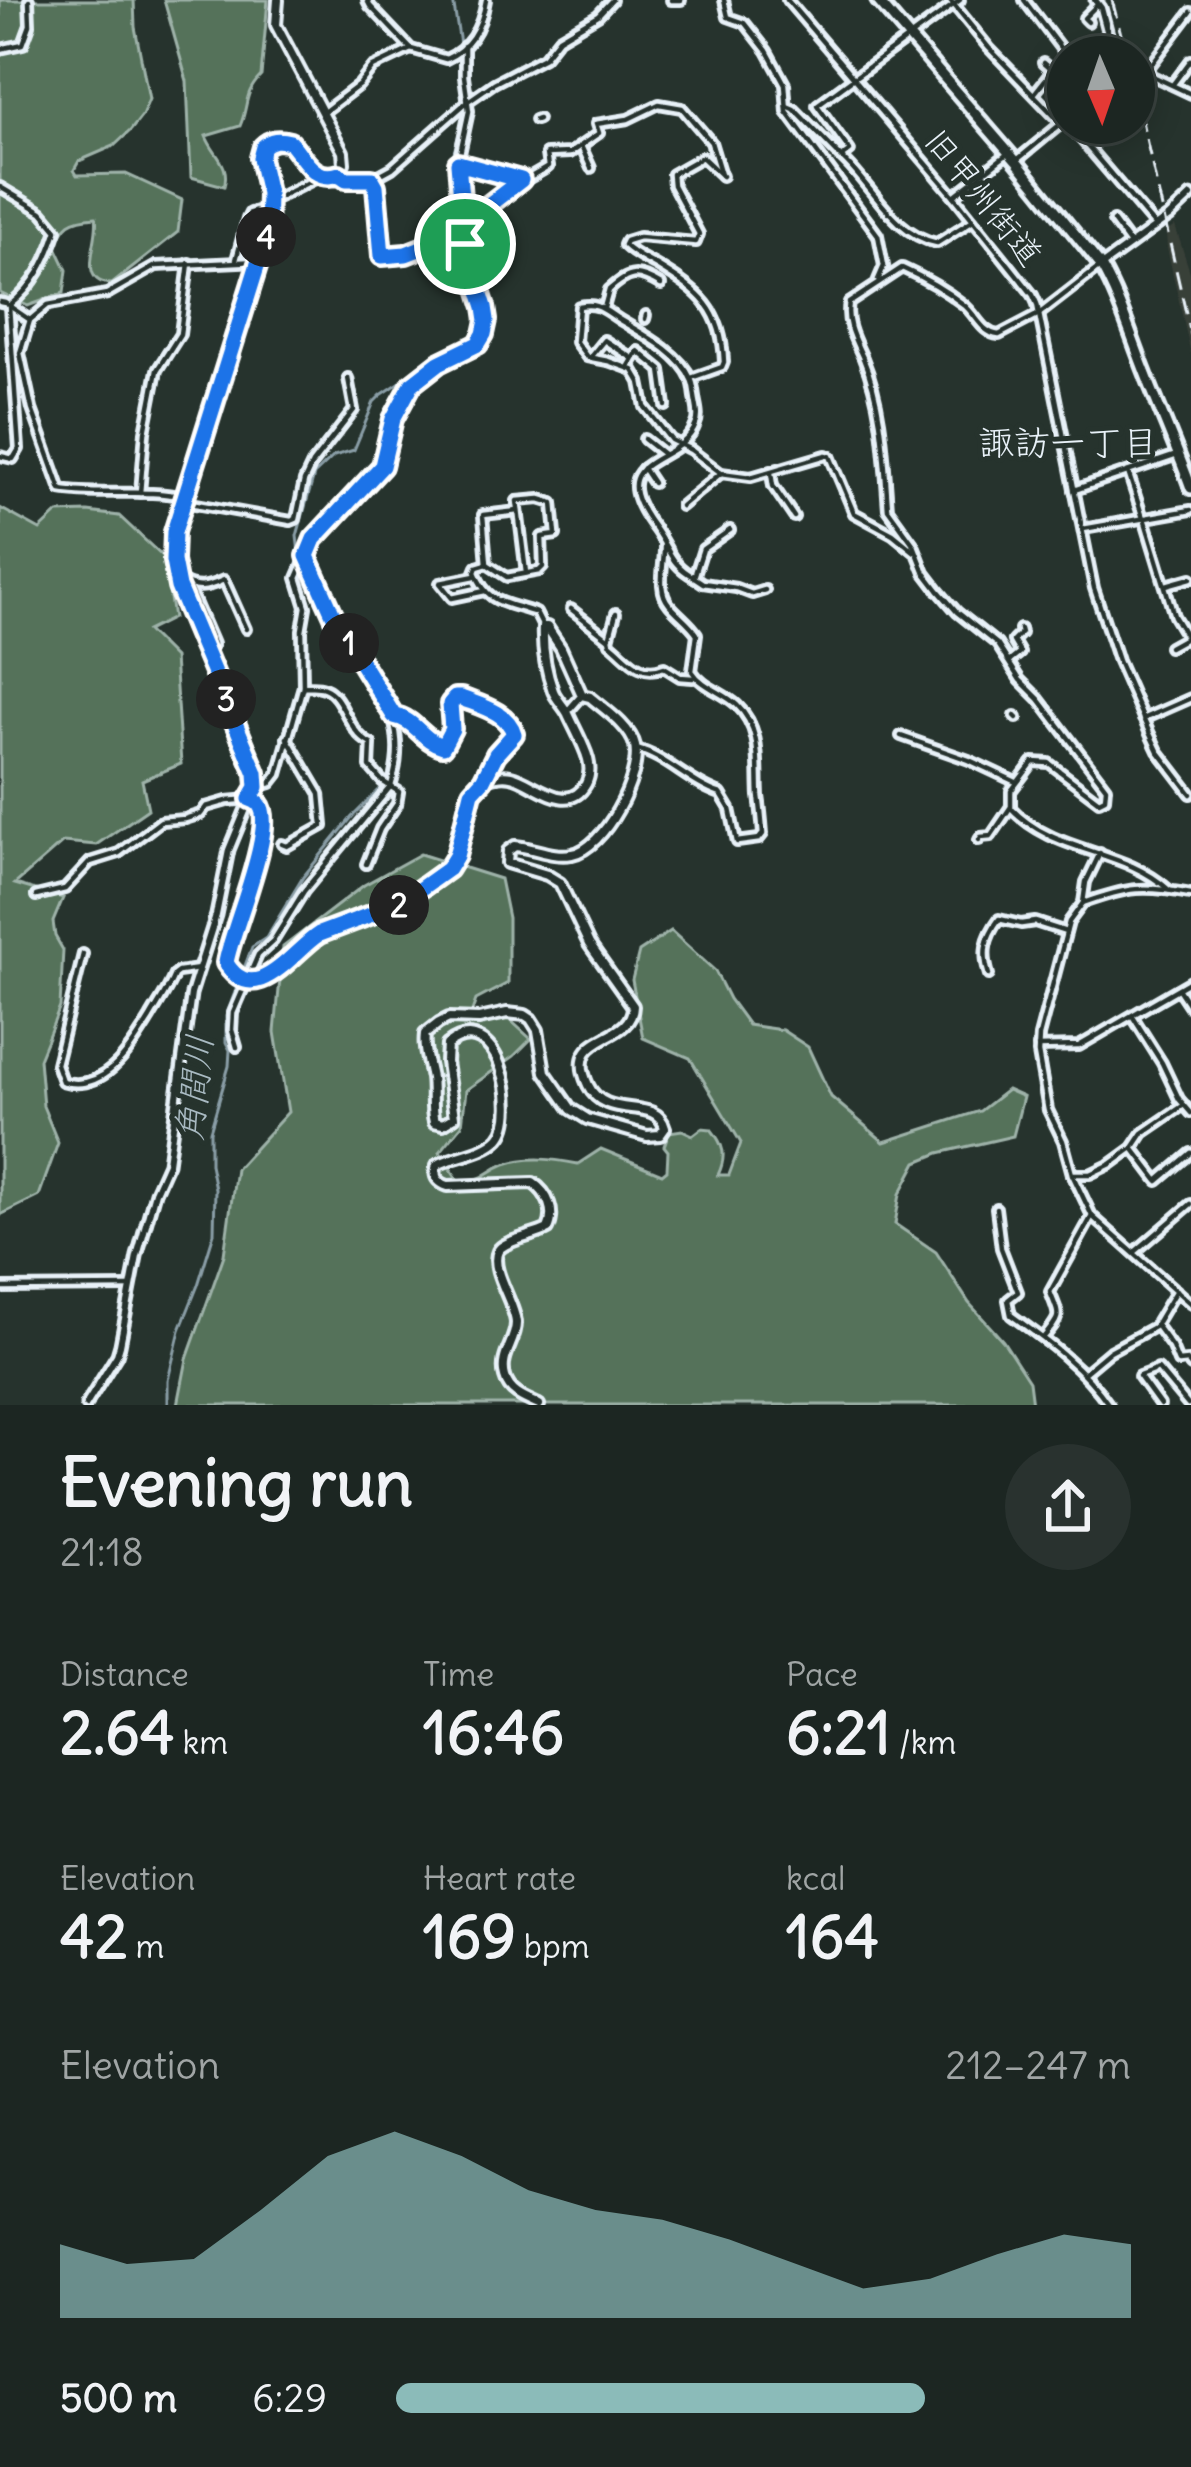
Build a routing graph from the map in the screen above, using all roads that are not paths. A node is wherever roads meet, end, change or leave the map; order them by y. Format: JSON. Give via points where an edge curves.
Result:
{"nodes":[{"id":1,"x":29,"y":0,"type":"edge"},
{"id":2,"x":278,"y":0,"type":"edge"},
{"id":3,"x":367,"y":0,"type":"edge"},
{"id":4,"x":486,"y":0,"type":"edge"},
{"id":5,"x":613,"y":0,"type":"edge"},
{"id":6,"x":671,"y":0,"type":"edge"},
{"id":7,"x":682,"y":0,"type":"edge"},
{"id":8,"x":724,"y":0,"type":"edge"},
{"id":9,"x":787,"y":0,"type":"edge"},
{"id":10,"x":878,"y":0,"type":"edge"},
{"id":11,"x":1024,"y":0,"type":"edge"},
{"id":12,"x":955,"y":1,"type":"edge"},
{"id":13,"x":1097,"y":2,"type":"edge"},
{"id":14,"x":1191,"y":12,"type":"edge"},
{"id":15,"x":1088,"y":22,"type":"dead end"},
{"id":16,"x":1051,"y":36,"type":"edge"},
{"id":17,"x":1108,"y":36,"type":"edge"},
{"id":18,"x":909,"y":38,"type":"junction"},
{"id":19,"x":464,"y":46,"type":"junction"},
{"id":20,"x":0,"y":49,"type":"edge"},
{"id":21,"x":411,"y":49,"type":"junction"},
{"id":22,"x":1155,"y":58,"type":"edge"},
{"id":23,"x":1191,"y":60,"type":"edge"},
{"id":24,"x":1043,"y":63,"type":"dead end"},
{"id":25,"x":854,"y":78,"type":"junction"},
{"id":26,"x":1155,"y":78,"type":"edge"},
{"id":27,"x":1172,"y":86,"type":"junction"},
{"id":28,"x":1034,"y":94,"type":"junction"},
{"id":29,"x":1191,"y":94,"type":"edge"},
{"id":30,"x":1047,"y":105,"type":"edge"},
{"id":31,"x":464,"y":106,"type":"junction"},
{"id":32,"x":787,"y":106,"type":"junction"},
{"id":33,"x":323,"y":112,"type":"junction"},
{"id":34,"x":1047,"y":133,"type":"edge"},
{"id":35,"x":1085,"y":144,"type":"edge"},
{"id":36,"x":581,"y":146,"type":"junction"},
{"id":37,"x":842,"y":157,"type":"junction"},
{"id":38,"x":1012,"y":157,"type":"junction"},
{"id":39,"x":458,"y":163,"type":"junction"},
{"id":40,"x":591,"y":168,"type":"dead end"},
{"id":41,"x":339,"y":174,"type":"junction"},
{"id":42,"x":321,"y":176,"type":"junction"},
{"id":43,"x":372,"y":179,"type":"junction"},
{"id":44,"x":521,"y":180,"type":"junction"},
{"id":45,"x":0,"y":187,"type":"edge"},
{"id":46,"x":268,"y":193,"type":"junction"},
{"id":47,"x":954,"y":196,"type":"junction"},
{"id":48,"x":1191,"y":196,"type":"edge"},
{"id":49,"x":264,"y":209,"type":"dead end"},
{"id":50,"x":973,"y":220,"type":"junction"},
{"id":51,"x":1113,"y":221,"type":"dead end"},
{"id":52,"x":1155,"y":226,"type":"junction"},
{"id":53,"x":464,"y":230,"type":"junction"},
{"id":54,"x":1130,"y":244,"type":"junction"},
{"id":55,"x":461,"y":245,"type":"junction"},
{"id":56,"x":236,"y":260,"type":"junction"},
{"id":57,"x":260,"y":261,"type":"junction"},
{"id":58,"x":189,"y":263,"type":"junction"},
{"id":59,"x":1101,"y":266,"type":"junction"},
{"id":60,"x":661,"y":285,"type":"dead end"},
{"id":61,"x":876,"y":285,"type":"junction"},
{"id":62,"x":0,"y":302,"type":"edge"},
{"id":63,"x":9,"y":306,"type":"junction"},
{"id":64,"x":604,"y":308,"type":"junction"},
{"id":65,"x":1039,"y":314,"type":"junction"},
{"id":66,"x":30,"y":320,"type":"junction"},
{"id":67,"x":15,"y":354,"type":"junction"},
{"id":68,"x":0,"y":356,"type":"edge"},
{"id":69,"x":588,"y":358,"type":"junction"},
{"id":70,"x":632,"y":358,"type":"junction"},
{"id":71,"x":595,"y":367,"type":"dead end"},
{"id":72,"x":628,"y":367,"type":"junction"},
{"id":73,"x":348,"y":378,"type":"dead end"},
{"id":74,"x":691,"y":378,"type":"junction"},
{"id":75,"x":666,"y":406,"type":"dead end"},
{"id":76,"x":704,"y":418,"type":"dead end"},
{"id":77,"x":697,"y":424,"type":"junction"},
{"id":78,"x":644,"y":439,"type":"dead end"},
{"id":79,"x":682,"y":446,"type":"junction"},
{"id":80,"x":662,"y":454,"type":"junction"},
{"id":81,"x":1179,"y":454,"type":"junction"},
{"id":82,"x":0,"y":456,"type":"edge"},
{"id":83,"x":643,"y":467,"type":"junction"},
{"id":84,"x":1128,"y":472,"type":"junction"},
{"id":85,"x":721,"y":473,"type":"junction"},
{"id":86,"x":771,"y":473,"type":"junction"},
{"id":87,"x":751,"y":477,"type":"junction"},
{"id":88,"x":653,"y":483,"type":"dead end"},
{"id":89,"x":752,"y":488,"type":"dead end"},
{"id":90,"x":1191,"y":488,"type":"edge"},
{"id":91,"x":1074,"y":490,"type":"junction"},
{"id":92,"x":140,"y":493,"type":"junction"},
{"id":93,"x":185,"y":496,"type":"junction"},
{"id":94,"x":654,"y":500,"type":"dead end"},
{"id":95,"x":681,"y":506,"type":"dead end"},
{"id":96,"x":640,"y":507,"type":"junction"},
{"id":97,"x":1191,"y":510,"type":"edge"},
{"id":98,"x":518,"y":511,"type":"junction"},
{"id":99,"x":794,"y":517,"type":"dead end"},
{"id":100,"x":1144,"y":518,"type":"junction"},
{"id":101,"x":730,"y":530,"type":"dead end"},
{"id":102,"x":1083,"y":530,"type":"junction"},
{"id":103,"x":664,"y":545,"type":"junction"},
{"id":104,"x":915,"y":553,"type":"junction"},
{"id":105,"x":306,"y":557,"type":"junction"},
{"id":106,"x":487,"y":564,"type":"junction"},
{"id":107,"x":526,"y":573,"type":"junction"},
{"id":108,"x":475,"y":576,"type":"junction"},
{"id":109,"x":694,"y":577,"type":"junction"},
{"id":110,"x":176,"y":578,"type":"junction"},
{"id":111,"x":1191,"y":578,"type":"edge"},
{"id":112,"x":189,"y":585,"type":"junction"},
{"id":113,"x":1166,"y":585,"type":"junction"},
{"id":114,"x":765,"y":590,"type":"dead end"},
{"id":115,"x":485,"y":591,"type":"junction"},
{"id":116,"x":571,"y":609,"type":"dead end"},
{"id":117,"x":616,"y":613,"type":"dead end"},
{"id":118,"x":543,"y":627,"type":"junction"},
{"id":119,"x":246,"y":628,"type":"dead end"},
{"id":120,"x":1020,"y":629,"type":"dead end"},
{"id":121,"x":609,"y":638,"type":"junction"},
{"id":122,"x":1189,"y":641,"type":"edge"},
{"id":123,"x":213,"y":644,"type":"dead end"},
{"id":124,"x":1169,"y":647,"type":"dead end"},
{"id":125,"x":1010,"y":661,"type":"junction"},
{"id":126,"x":696,"y":677,"type":"junction"},
{"id":127,"x":303,"y":686,"type":"junction"},
{"id":128,"x":582,"y":694,"type":"junction"},
{"id":129,"x":1191,"y":698,"type":"edge"},
{"id":130,"x":568,"y":711,"type":"junction"},
{"id":131,"x":394,"y":716,"type":"junction"},
{"id":132,"x":1144,"y":719,"type":"junction"},
{"id":133,"x":901,"y":736,"type":"dead end"},
{"id":134,"x":287,"y":738,"type":"junction"},
{"id":135,"x":636,"y":749,"type":"junction"},
{"id":136,"x":483,"y":780,"type":"junction"},
{"id":137,"x":1016,"y":782,"type":"junction"},
{"id":138,"x":390,"y":786,"type":"junction"},
{"id":139,"x":257,"y":787,"type":"junction"},
{"id":140,"x":1191,"y":794,"type":"edge"},
{"id":141,"x":250,"y":799,"type":"junction"},
{"id":142,"x":1011,"y":808,"type":"junction"},
{"id":143,"x":979,"y":840,"type":"dead end"},
{"id":144,"x":282,"y":844,"type":"dead end"},
{"id":145,"x":1100,"y":853,"type":"junction"},
{"id":146,"x":366,"y":864,"type":"dead end"},
{"id":147,"x":1169,"y":890,"type":"junction"},
{"id":148,"x":1191,"y":894,"type":"edge"},
{"id":149,"x":36,"y":896,"type":"dead end"},
{"id":150,"x":1083,"y":903,"type":"junction"},
{"id":151,"x":1066,"y":932,"type":"junction"},
{"id":152,"x":83,"y":954,"type":"dead end"},
{"id":153,"x":199,"y":969,"type":"junction"},
{"id":154,"x":989,"y":975,"type":"dead end"},
{"id":155,"x":248,"y":979,"type":"junction"},
{"id":156,"x":1191,"y":981,"type":"edge"},
{"id":157,"x":1179,"y":990,"type":"junction"},
{"id":158,"x":1191,"y":1008,"type":"edge"},
{"id":159,"x":1133,"y":1016,"type":"junction"},
{"id":160,"x":237,"y":1047,"type":"dead end"},
{"id":161,"x":1038,"y":1047,"type":"junction"},
{"id":162,"x":1184,"y":1105,"type":"junction"},
{"id":163,"x":1191,"y":1113,"type":"edge"},
{"id":164,"x":1132,"y":1148,"type":"junction"},
{"id":165,"x":1191,"y":1153,"type":"edge"},
{"id":166,"x":1072,"y":1174,"type":"junction"},
{"id":167,"x":1191,"y":1204,"type":"edge"},
{"id":168,"x":996,"y":1208,"type":"dead end"},
{"id":169,"x":1092,"y":1216,"type":"junction"},
{"id":170,"x":1134,"y":1253,"type":"junction"},
{"id":171,"x":131,"y":1287,"type":"junction"},
{"id":172,"x":0,"y":1288,"type":"edge"},
{"id":173,"x":1176,"y":1290,"type":"junction"},
{"id":174,"x":1191,"y":1304,"type":"edge"},
{"id":175,"x":1156,"y":1325,"type":"junction"},
{"id":176,"x":1043,"y":1338,"type":"junction"},
{"id":177,"x":1191,"y":1366,"type":"edge"},
{"id":178,"x":1084,"y":1374,"type":"junction"},
{"id":179,"x":86,"y":1405,"type":"edge"},
{"id":180,"x":539,"y":1405,"type":"edge"},
{"id":181,"x":1109,"y":1405,"type":"edge"},
{"id":182,"x":1160,"y":1405,"type":"edge"},
{"id":183,"x":1188,"y":1405,"type":"edge"}],
"edges":[{"from":1,"to":20,"type":"street","via":[[23,44]]},
{"from":2,"to":33,"type":"main road","via":[[276,25]]},
{"from":3,"to":21,"type":"street"},
{"from":4,"to":19,"type":"street","via":[[479,30]]},
{"from":5,"to":31,"type":"street","via":[[544,57]]},
{"from":6,"to":7,"type":"street"},
{"from":8,"to":32,"type":"street","via":[[728,16],[745,22],[767,51]]},
{"from":9,"to":25,"type":"street","name":"旧甲州街道"},
{"from":10,"to":18,"type":"highway"},
{"from":11,"to":16,"type":"street"},
{"from":12,"to":18,"type":"street"},
{"from":12,"to":28,"type":"street"},
{"from":13,"to":15,"type":"street"},
{"from":13,"to":17,"type":"street"},
{"from":14,"to":22,"type":"street"},
{"from":18,"to":25,"type":"street"},
{"from":18,"to":38,"type":"highway"},
{"from":19,"to":21,"type":"street","via":[[446,59]]},
{"from":19,"to":31,"type":"street"},
{"from":21,"to":33,"type":"street","via":[[373,67]]},
{"from":23,"to":27,"type":"street"},
{"from":24,"to":28,"type":"street","via":[[1052,71]]},
{"from":25,"to":37,"type":"street","via":[[817,105],[850,151]]},
{"from":25,"to":47,"type":"street","name":"旧甲州街道"},
{"from":26,"to":27,"type":"street"},
{"from":27,"to":29,"type":"street"},
{"from":28,"to":30,"type":"street"},
{"from":31,"to":39,"type":"street"},
{"from":31,"to":43,"type":"street"},
{"from":32,"to":37,"type":"street"},
{"from":32,"to":61,"type":"street","via":[[878,235],[884,266]]},
{"from":33,"to":41,"type":"main road","via":[[343,152]]},
{"from":34,"to":38,"type":"street"},
{"from":35,"to":52,"type":"street"},
{"from":36,"to":40,"type":"street"},
{"from":36,"to":44,"type":"street","via":[[546,154],[548,166]]},
{"from":36,"to":74,"type":"street","via":[[599,133],[596,124],[664,104],[682,108],[711,142],[722,176],[702,157],[672,174],[696,242],[639,237],[624,245],[699,295],[716,316],[722,367]]},
{"from":37,"to":50,"type":"street","via":[[924,241],[937,243]]},
{"from":38,"to":47,"type":"street"},
{"from":38,"to":59,"type":"highway"},
{"from":39,"to":44,"type":"street"},
{"from":39,"to":53,"type":"street"},
{"from":41,"to":42,"type":"main road"},
{"from":41,"to":43,"type":"street"},
{"from":42,"to":46,"type":"street","via":[[277,198]]},
{"from":42,"to":46,"type":"main road","via":[[290,142],[273,141],[260,158]]},
{"from":43,"to":55,"type":"street","via":[[382,256]]},
{"from":44,"to":53,"type":"street"},
{"from":45,"to":63,"type":"street","via":[[57,230],[28,291]]},
{"from":46,"to":57,"type":"main road"},
{"from":47,"to":50,"type":"street","name":"旧甲州街道"},
{"from":48,"to":52,"type":"street"},
{"from":49,"to":56,"type":"street","via":[[250,213]]},
{"from":50,"to":65,"type":"street","name":"旧甲州街道","via":[[1033,295]]},
{"from":51,"to":54,"type":"street"},
{"from":52,"to":54,"type":"street"},
{"from":53,"to":55,"type":"street"},
{"from":54,"to":59,"type":"street"},
{"from":55,"to":105,"type":"street","via":[[485,307],[484,334],[412,384],[382,466]]},
{"from":56,"to":57,"type":"street"},
{"from":56,"to":58,"type":"street"},
{"from":57,"to":93,"type":"main road"},
{"from":58,"to":66,"type":"street","via":[[156,266],[107,294],[48,305]]},
{"from":58,"to":92,"type":"street","via":[[180,334],[157,370]]},
{"from":59,"to":65,"type":"street"},
{"from":59,"to":81,"type":"highway"},
{"from":60,"to":64,"type":"street","via":[[634,274],[608,290]]},
{"from":61,"to":65,"type":"street","via":[[902,268],[964,305],[992,336]]},
{"from":61,"to":104,"type":"street","via":[[849,303],[849,326],[880,411],[888,509]]},
{"from":62,"to":63,"type":"street"},
{"from":63,"to":66,"type":"street"},
{"from":63,"to":67,"type":"street"},
{"from":64,"to":69,"type":"street","via":[[579,306],[576,342]]},
{"from":64,"to":74,"type":"street","via":[[649,336]]},
{"from":65,"to":91,"type":"street","name":"旧甲州街道"},
{"from":66,"to":67,"type":"street"},
{"from":67,"to":68,"type":"street"},
{"from":67,"to":82,"type":"street","via":[[19,449],[14,459]]},
{"from":67,"to":92,"type":"street","via":[[61,490]]},
{"from":69,"to":70,"type":"street","via":[[604,340]]},
{"from":69,"to":71,"type":"street"},
{"from":69,"to":72,"type":"street"},
{"from":70,"to":72,"type":"street"},
{"from":70,"to":75,"type":"street","via":[[641,352],[662,370]]},
{"from":72,"to":79,"type":"street","via":[[645,407]]},
{"from":73,"to":93,"type":"street","via":[[354,410],[312,464],[296,519]]},
{"from":74,"to":77,"type":"street"},
{"from":76,"to":77,"type":"street"},
{"from":77,"to":79,"type":"street"},
{"from":78,"to":80,"type":"street"},
{"from":79,"to":80,"type":"street"},
{"from":79,"to":85,"type":"street"},
{"from":80,"to":83,"type":"street"},
{"from":81,"to":84,"type":"street"},
{"from":81,"to":90,"type":"highway"},
{"from":83,"to":88,"type":"street"},
{"from":83,"to":96,"type":"street"},
{"from":84,"to":91,"type":"street"},
{"from":84,"to":100,"type":"street"},
{"from":85,"to":87,"type":"street"},
{"from":85,"to":95,"type":"street"},
{"from":86,"to":87,"type":"street"},
{"from":86,"to":99,"type":"street"},
{"from":86,"to":104,"type":"street","via":[[830,456],[854,512]]},
{"from":87,"to":89,"type":"street"},
{"from":91,"to":102,"type":"street","name":"旧甲州街道"},
{"from":92,"to":93,"type":"street"},
{"from":93,"to":110,"type":"main road","via":[[174,532]]},
{"from":94,"to":96,"type":"street"},
{"from":96,"to":103,"type":"street"},
{"from":97,"to":100,"type":"street"},
{"from":98,"to":106,"type":"street","via":[[484,515]]},
{"from":98,"to":107,"type":"street"},
{"from":98,"to":107,"type":"street","via":[[517,501],[553,503],[556,535],[542,537],[543,567]]},
{"from":100,"to":102,"type":"street"},
{"from":100,"to":113,"type":"street"},
{"from":101,"to":109,"type":"street","via":[[703,549]]},
{"from":102,"to":132,"type":"street","name":"旧甲州街道","via":[[1104,619]]},
{"from":103,"to":109,"type":"street","via":[[676,567]]},
{"from":103,"to":126,"type":"street","via":[[662,591],[697,634]]},
{"from":104,"to":125,"type":"street","via":[[956,612]]},
{"from":105,"to":127,"type":"street","via":[[297,578],[306,607]]},
{"from":105,"to":131,"type":"street"},
{"from":106,"to":107,"type":"street","via":[[502,576]]},
{"from":106,"to":108,"type":"street"},
{"from":108,"to":115,"type":"street"},
{"from":108,"to":115,"type":"street","via":[[440,586],[452,598]]},
{"from":109,"to":114,"type":"street","via":[[752,594]]},
{"from":110,"to":112,"type":"street"},
{"from":110,"to":139,"type":"main road"},
{"from":111,"to":113,"type":"street"},
{"from":112,"to":119,"type":"street","via":[[224,580]]},
{"from":112,"to":123,"type":"street"},
{"from":113,"to":122,"type":"street"},
{"from":115,"to":118,"type":"street","via":[[536,613]]},
{"from":116,"to":121,"type":"street"},
{"from":117,"to":121,"type":"street"},
{"from":118,"to":128,"type":"main road"},
{"from":118,"to":130,"type":"main road","via":[[554,693]]},
{"from":120,"to":125,"type":"street","via":[[1012,640],[1020,652]]},
{"from":121,"to":126,"type":"street","via":[[643,671],[664,667]]},
{"from":122,"to":124,"type":"street"},
{"from":125,"to":137,"type":"street","via":[[1107,793],[1093,799],[1041,762]]},
{"from":126,"to":135,"type":"street","via":[[751,724],[760,839],[737,842],[721,794]]},
{"from":127,"to":134,"type":"street"},
{"from":127,"to":138,"type":"street","via":[[325,688],[341,704],[370,744],[370,766]]},
{"from":128,"to":130,"type":"street"},
{"from":128,"to":135,"type":"main road"},
{"from":129,"to":132,"type":"street"},
{"from":130,"to":136,"type":"main road","via":[[589,762],[584,788],[565,799],[506,775]]},
{"from":131,"to":136,"type":"street","via":[[443,746],[452,733],[452,700],[500,714],[514,734]]},
{"from":131,"to":138,"type":"street"},
{"from":132,"to":140,"type":"street","name":"旧甲州街道"},
{"from":133,"to":137,"type":"street"},
{"from":134,"to":139,"type":"street","via":[[278,773]]},
{"from":134,"to":144,"type":"street","via":[[320,794],[323,826]]},
{"from":135,"to":180,"type":"main road","via":[[608,826],[586,850],[515,846],[506,855],[509,866],[560,883],[585,937],[633,1006],[628,1024],[585,1052],[589,1087],[611,1106],[655,1112],[662,1135],[572,1109],[545,1072],[538,1030],[525,1015],[449,1018],[424,1040],[436,1123],[454,1117],[445,1052],[457,1038],[494,1051],[508,1118],[486,1147],[437,1165],[439,1183],[533,1183],[552,1212],[548,1229],[505,1245],[496,1257],[516,1319],[504,1376]]},
{"from":136,"to":155,"type":"main road","via":[[448,869],[399,904],[319,934],[269,977]]},
{"from":137,"to":142,"type":"street"},
{"from":138,"to":146,"type":"street","via":[[399,800]]},
{"from":138,"to":155,"type":"street","via":[[304,891]]},
{"from":139,"to":141,"type":"main road"},
{"from":141,"to":149,"type":"street","via":[[161,821],[119,853],[91,862],[65,889]]},
{"from":141,"to":153,"type":"street"},
{"from":141,"to":155,"type":"main road","via":[[261,806],[261,828],[227,956],[227,967]]},
{"from":142,"to":143,"type":"street"},
{"from":142,"to":145,"type":"street","via":[[1051,838]]},
{"from":145,"to":147,"type":"street"},
{"from":145,"to":150,"type":"street"},
{"from":147,"to":148,"type":"street"},
{"from":147,"to":150,"type":"street","via":[[1133,887]]},
{"from":150,"to":151,"type":"street"},
{"from":151,"to":154,"type":"street","via":[[999,919],[983,952]]},
{"from":151,"to":161,"type":"street"},
{"from":152,"to":153,"type":"street","via":[[56,1064],[62,1081],[74,1084],[122,1061],[174,975]]},
{"from":153,"to":171,"type":"street","via":[[168,1163]]},
{"from":155,"to":160,"type":"street","via":[[233,1013]]},
{"from":156,"to":157,"type":"street"},
{"from":157,"to":158,"type":"street"},
{"from":157,"to":159,"type":"street"},
{"from":159,"to":161,"type":"street","via":[[1079,1046]]},
{"from":159,"to":162,"type":"street"},
{"from":161,"to":166,"type":"street","via":[[1048,1110]]},
{"from":162,"to":163,"type":"street"},
{"from":162,"to":164,"type":"street"},
{"from":164,"to":165,"type":"street","via":[[1158,1180]]},
{"from":164,"to":166,"type":"street","via":[[1099,1172]]},
{"from":166,"to":169,"type":"street"},
{"from":167,"to":170,"type":"street"},
{"from":168,"to":176,"type":"street","via":[[1018,1292],[1008,1300],[1011,1316]]},
{"from":169,"to":170,"type":"street"},
{"from":169,"to":176,"type":"street","via":[[1050,1292],[1060,1317]]},
{"from":170,"to":173,"type":"street"},
{"from":171,"to":172,"type":"street"},
{"from":171,"to":179,"type":"street","via":[[117,1355]]},
{"from":173,"to":174,"type":"street"},
{"from":173,"to":175,"type":"street"},
{"from":175,"to":177,"type":"street","via":[[1178,1362]]},
{"from":175,"to":178,"type":"street"},
{"from":176,"to":178,"type":"street"},
{"from":178,"to":181,"type":"street"},
{"from":182,"to":183,"type":"street","via":[[1139,1376],[1155,1369]]}]}
